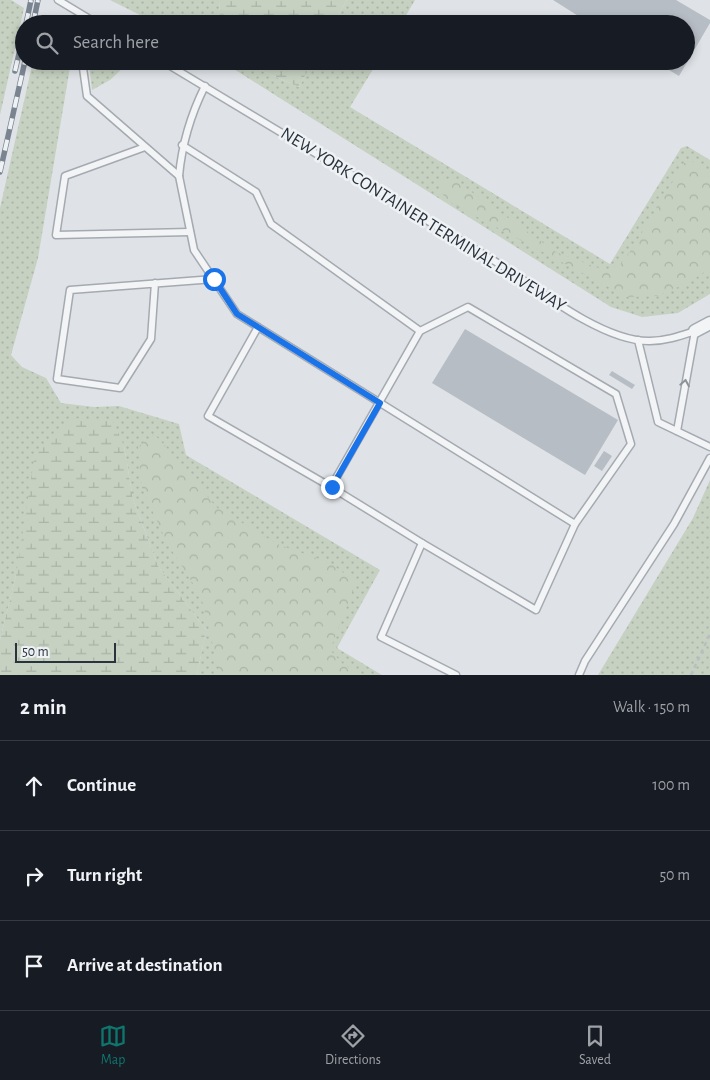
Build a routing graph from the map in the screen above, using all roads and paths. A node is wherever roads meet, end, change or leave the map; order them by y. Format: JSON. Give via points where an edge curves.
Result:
{"nodes":[{"id":1,"x":58,"y":0,"type":"edge"},
{"id":2,"x":83,"y":15,"type":"edge"},
{"id":3,"x":83,"y":70,"type":"edge"},
{"id":4,"x":177,"y":70,"type":"edge"},
{"id":5,"x":205,"y":86,"type":"junction"},
{"id":6,"x":182,"y":145,"type":"junction"},
{"id":7,"x":145,"y":147,"type":"junction"},
{"id":8,"x":179,"y":176,"type":"junction"},
{"id":9,"x":190,"y":232,"type":"junction"},
{"id":10,"x":214,"y":279,"type":"junction"},
{"id":11,"x":155,"y":284,"type":"junction"},
{"id":12,"x":710,"y":323,"type":"edge"},
{"id":13,"x":258,"y":327,"type":"junction"},
{"id":14,"x":420,"y":331,"type":"junction"},
{"id":15,"x":695,"y":331,"type":"junction"},
{"id":16,"x":638,"y":340,"type":"junction"},
{"id":17,"x":380,"y":403,"type":"junction"},
{"id":18,"x":677,"y":431,"type":"junction"},
{"id":19,"x":710,"y":447,"type":"edge"},
{"id":20,"x":710,"y":458,"type":"edge"},
{"id":21,"x":332,"y":487,"type":"junction"},
{"id":22,"x":575,"y":524,"type":"junction"},
{"id":23,"x":422,"y":544,"type":"junction"},
{"id":24,"x":710,"y":634,"type":"edge"},
{"id":25,"x":456,"y":675,"type":"edge"},
{"id":26,"x":579,"y":675,"type":"edge"},
{"id":27,"x":691,"y":675,"type":"edge"}],
"edges":[{"from":1,"to":2,"type":"lane"},
{"from":3,"to":7,"type":"lane","via":[[87,96]]},
{"from":4,"to":5,"type":"lane","name":"NEW YORK CONTAINER TERMINAL DRIVEWAY"},
{"from":5,"to":6,"type":"lane","via":[[191,114]]},
{"from":5,"to":16,"type":"lane","name":"NEW YORK CONTAINER TERMINAL DRIVEWAY","via":[[506,268],[592,324],[616,335]]},
{"from":6,"to":8,"type":"lane"},
{"from":6,"to":14,"type":"lane","via":[[256,192],[271,224]]},
{"from":7,"to":8,"type":"lane"},
{"from":7,"to":9,"type":"lane","via":[[65,176],[56,236]]},
{"from":8,"to":9,"type":"lane"},
{"from":9,"to":10,"type":"lane","via":[[194,250]]},
{"from":10,"to":11,"type":"lane"},
{"from":10,"to":13,"type":"lane","via":[[237,314]]},
{"from":11,"to":11,"type":"lane","via":[[70,290],[57,379],[120,388],[151,339]]},
{"from":12,"to":15,"type":"street"},
{"from":13,"to":17,"type":"lane"},
{"from":13,"to":21,"type":"lane","via":[[208,416]]},
{"from":14,"to":17,"type":"lane"},
{"from":14,"to":22,"type":"lane","via":[[468,307],[616,394],[631,444]]},
{"from":15,"to":16,"type":"lane","name":"NEW YORK CONTAINER TERMINAL DRIVEWAY","via":[[666,339]]},
{"from":18,"to":15,"type":"lane","one_way":true},
{"from":16,"to":18,"type":"lane","via":[[658,422]]},
{"from":17,"to":21,"type":"lane"},
{"from":17,"to":22,"type":"lane"},
{"from":18,"to":19,"type":"lane"},
{"from":20,"to":26,"type":"lane","via":[[689,499],[584,661]]},
{"from":21,"to":23,"type":"lane"},
{"from":22,"to":23,"type":"lane","via":[[536,610]]},
{"from":23,"to":25,"type":"lane","via":[[381,637]]},
{"from":24,"to":27,"type":"path"}]}
